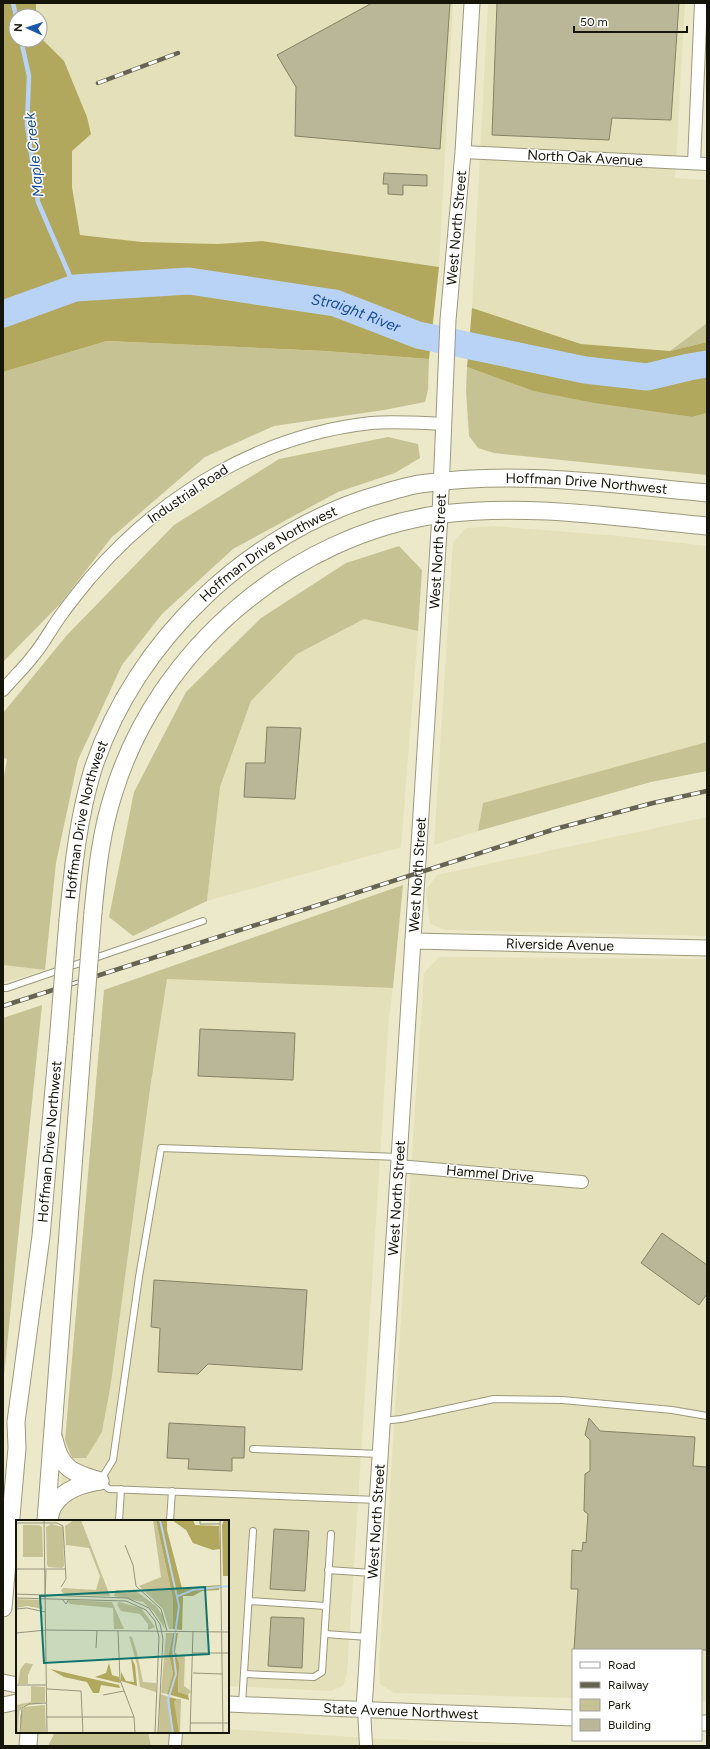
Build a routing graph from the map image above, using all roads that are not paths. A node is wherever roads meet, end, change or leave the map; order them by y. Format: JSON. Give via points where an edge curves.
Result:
{"nodes":[{"id":1,"x":472,"y":3,"type":"edge"},
{"id":2,"x":701,"y":3,"type":"edge"},
{"id":3,"x":463,"y":152,"type":"junction"},
{"id":4,"x":694,"y":163,"type":"junction"},
{"id":5,"x":707,"y":164,"type":"edge"},
{"id":6,"x":444,"y":424,"type":"junction"},
{"id":7,"x":441,"y":481,"type":"junction"},
{"id":8,"x":707,"y":493,"type":"edge"},
{"id":9,"x":440,"y":515,"type":"junction"},
{"id":10,"x":707,"y":526,"type":"edge"},
{"id":11,"x":3,"y":690,"type":"edge"},
{"id":12,"x":203,"y":921,"type":"dead end"},
{"id":13,"x":412,"y":941,"type":"junction"},
{"id":14,"x":707,"y":948,"type":"edge"},
{"id":15,"x":3,"y":988,"type":"edge"},
{"id":16,"x":398,"y":1161,"type":"junction"},
{"id":17,"x":582,"y":1182,"type":"dead end"},
{"id":18,"x":707,"y":1416,"type":"edge"},
{"id":19,"x":382,"y":1421,"type":"junction"},
{"id":20,"x":16,"y":1422,"type":"junction"},
{"id":21,"x":52,"y":1427,"type":"junction"},
{"id":22,"x":253,"y":1449,"type":"dead end"},
{"id":23,"x":380,"y":1454,"type":"junction"},
{"id":24,"x":100,"y":1481,"type":"junction"},
{"id":25,"x":121,"y":1489,"type":"junction"},
{"id":26,"x":172,"y":1491,"type":"junction"},
{"id":27,"x":3,"y":1499,"type":"edge"},
{"id":28,"x":377,"y":1500,"type":"junction"},
{"id":29,"x":47,"y":1520,"type":"edge"},
{"id":30,"x":47,"y":1520,"type":"edge"},
{"id":31,"x":119,"y":1520,"type":"edge"},
{"id":32,"x":170,"y":1520,"type":"edge"},
{"id":33,"x":253,"y":1531,"type":"dead end"},
{"id":34,"x":331,"y":1534,"type":"dead end"},
{"id":35,"x":328,"y":1570,"type":"junction"},
{"id":36,"x":372,"y":1573,"type":"junction"},
{"id":37,"x":249,"y":1601,"type":"junction"},
{"id":38,"x":326,"y":1606,"type":"junction"},
{"id":39,"x":3,"y":1608,"type":"edge"},
{"id":40,"x":325,"y":1634,"type":"junction"},
{"id":41,"x":368,"y":1636,"type":"junction"},
{"id":42,"x":244,"y":1674,"type":"junction"},
{"id":43,"x":3,"y":1682,"type":"edge"},
{"id":44,"x":16,"y":1685,"type":"edge"},
{"id":45,"x":16,"y":1702,"type":"edge"},
{"id":46,"x":235,"y":1704,"type":"edge"},
{"id":47,"x":3,"y":1705,"type":"edge"},
{"id":48,"x":364,"y":1709,"type":"junction"},
{"id":49,"x":572,"y":1718,"type":"edge"},
{"id":50,"x":29,"y":1733,"type":"edge"},
{"id":51,"x":176,"y":1733,"type":"edge"},
{"id":52,"x":28,"y":1746,"type":"edge"},
{"id":53,"x":175,"y":1746,"type":"edge"},
{"id":54,"x":366,"y":1746,"type":"edge"}],
"edges":[{"from":1,"to":3,"type":"street","name":"West North Street"},
{"from":2,"to":4,"type":"street"},
{"from":3,"to":4,"type":"street","name":"North Oak Avenue"},
{"from":3,"to":6,"type":"street","name":"West North Street","via":[[448,320]]},
{"from":4,"to":5,"type":"street","name":"North Oak Avenue"},
{"from":6,"to":7,"type":"street","name":"West North Street"},
{"from":6,"to":11,"type":"street","name":"Industrial Road","via":[[372,423],[300,436],[271,446],[205,479],[146,522],[102,566],[64,611],[34,655]]},
{"from":7,"to":8,"type":"main road","name":"Hoffman Drive Northwest","via":[[522,476]]},
{"from":7,"to":9,"type":"street","name":"West North Street"},
{"from":7,"to":20,"type":"main road","name":"Hoffman Drive Northwest","bridge":true,"via":[[417,484],[363,499],[334,510],[282,537],[230,574],[195,605],[165,639],[122,705],[94,767],[77,836],[41,1236]]},
{"from":9,"to":10,"type":"main road","name":"Hoffman Drive Northwest","via":[[476,511],[544,511]]},
{"from":9,"to":13,"type":"street","name":"West North Street"},
{"from":9,"to":21,"type":"main road","name":"Hoffman Drive Northwest","bridge":true,"via":[[369,532],[331,547],[296,567],[238,608],[211,632],[165,688],[145,719],[127,756],[100,844]]},
{"from":12,"to":15,"type":"lane"},
{"from":13,"to":14,"type":"street","name":"Riverside Avenue"},
{"from":13,"to":16,"type":"street","name":"West North Street"},
{"from":16,"to":17,"type":"street","name":"Hammel Drive"},
{"from":16,"to":19,"type":"street","name":"West North Street"},
{"from":16,"to":24,"type":"lane","via":[[162,1148],[139,1277],[113,1460]]},
{"from":18,"to":19,"type":"lane","via":[[672,1410],[562,1400],[494,1399]]},
{"from":19,"to":23,"type":"street","name":"West North Street"},
{"from":20,"to":27,"type":"main road"},
{"from":20,"to":39,"type":"main road","name":"Hoffman Drive Northwest","via":[[17,1448]]},
{"from":21,"to":24,"type":"main road","via":[[56,1450],[62,1462],[71,1471]]},
{"from":21,"to":29,"type":"main road","name":"Hoffman Drive Northwest"},
{"from":22,"to":23,"type":"lane"},
{"from":23,"to":28,"type":"street","name":"West North Street"},
{"from":24,"to":25,"type":"lane","via":[[109,1489]]},
{"from":24,"to":30,"type":"main road","via":[[83,1484],[62,1496],[54,1505]]},
{"from":25,"to":26,"type":"lane"},
{"from":25,"to":31,"type":"lane"},
{"from":26,"to":28,"type":"lane"},
{"from":26,"to":32,"type":"lane"},
{"from":28,"to":36,"type":"street","name":"West North Street"},
{"from":33,"to":37,"type":"lane"},
{"from":34,"to":35,"type":"lane"},
{"from":35,"to":36,"type":"lane"},
{"from":35,"to":38,"type":"lane"},
{"from":36,"to":41,"type":"street","name":"West North Street"},
{"from":37,"to":38,"type":"lane"},
{"from":37,"to":42,"type":"lane"},
{"from":38,"to":40,"type":"lane"},
{"from":40,"to":41,"type":"lane"},
{"from":40,"to":42,"type":"lane","via":[[322,1672],[314,1677]]},
{"from":41,"to":48,"type":"street","name":"West North Street"},
{"from":42,"to":46,"type":"lane"},
{"from":43,"to":44,"type":"street"},
{"from":45,"to":47,"type":"street"},
{"from":46,"to":48,"type":"street","name":"State Avenue Northwest"},
{"from":48,"to":49,"type":"street","name":"State Avenue Northwest"},
{"from":48,"to":54,"type":"street","name":"West North Street"},
{"from":50,"to":52,"type":"main road"},
{"from":51,"to":53,"type":"street"}]}
